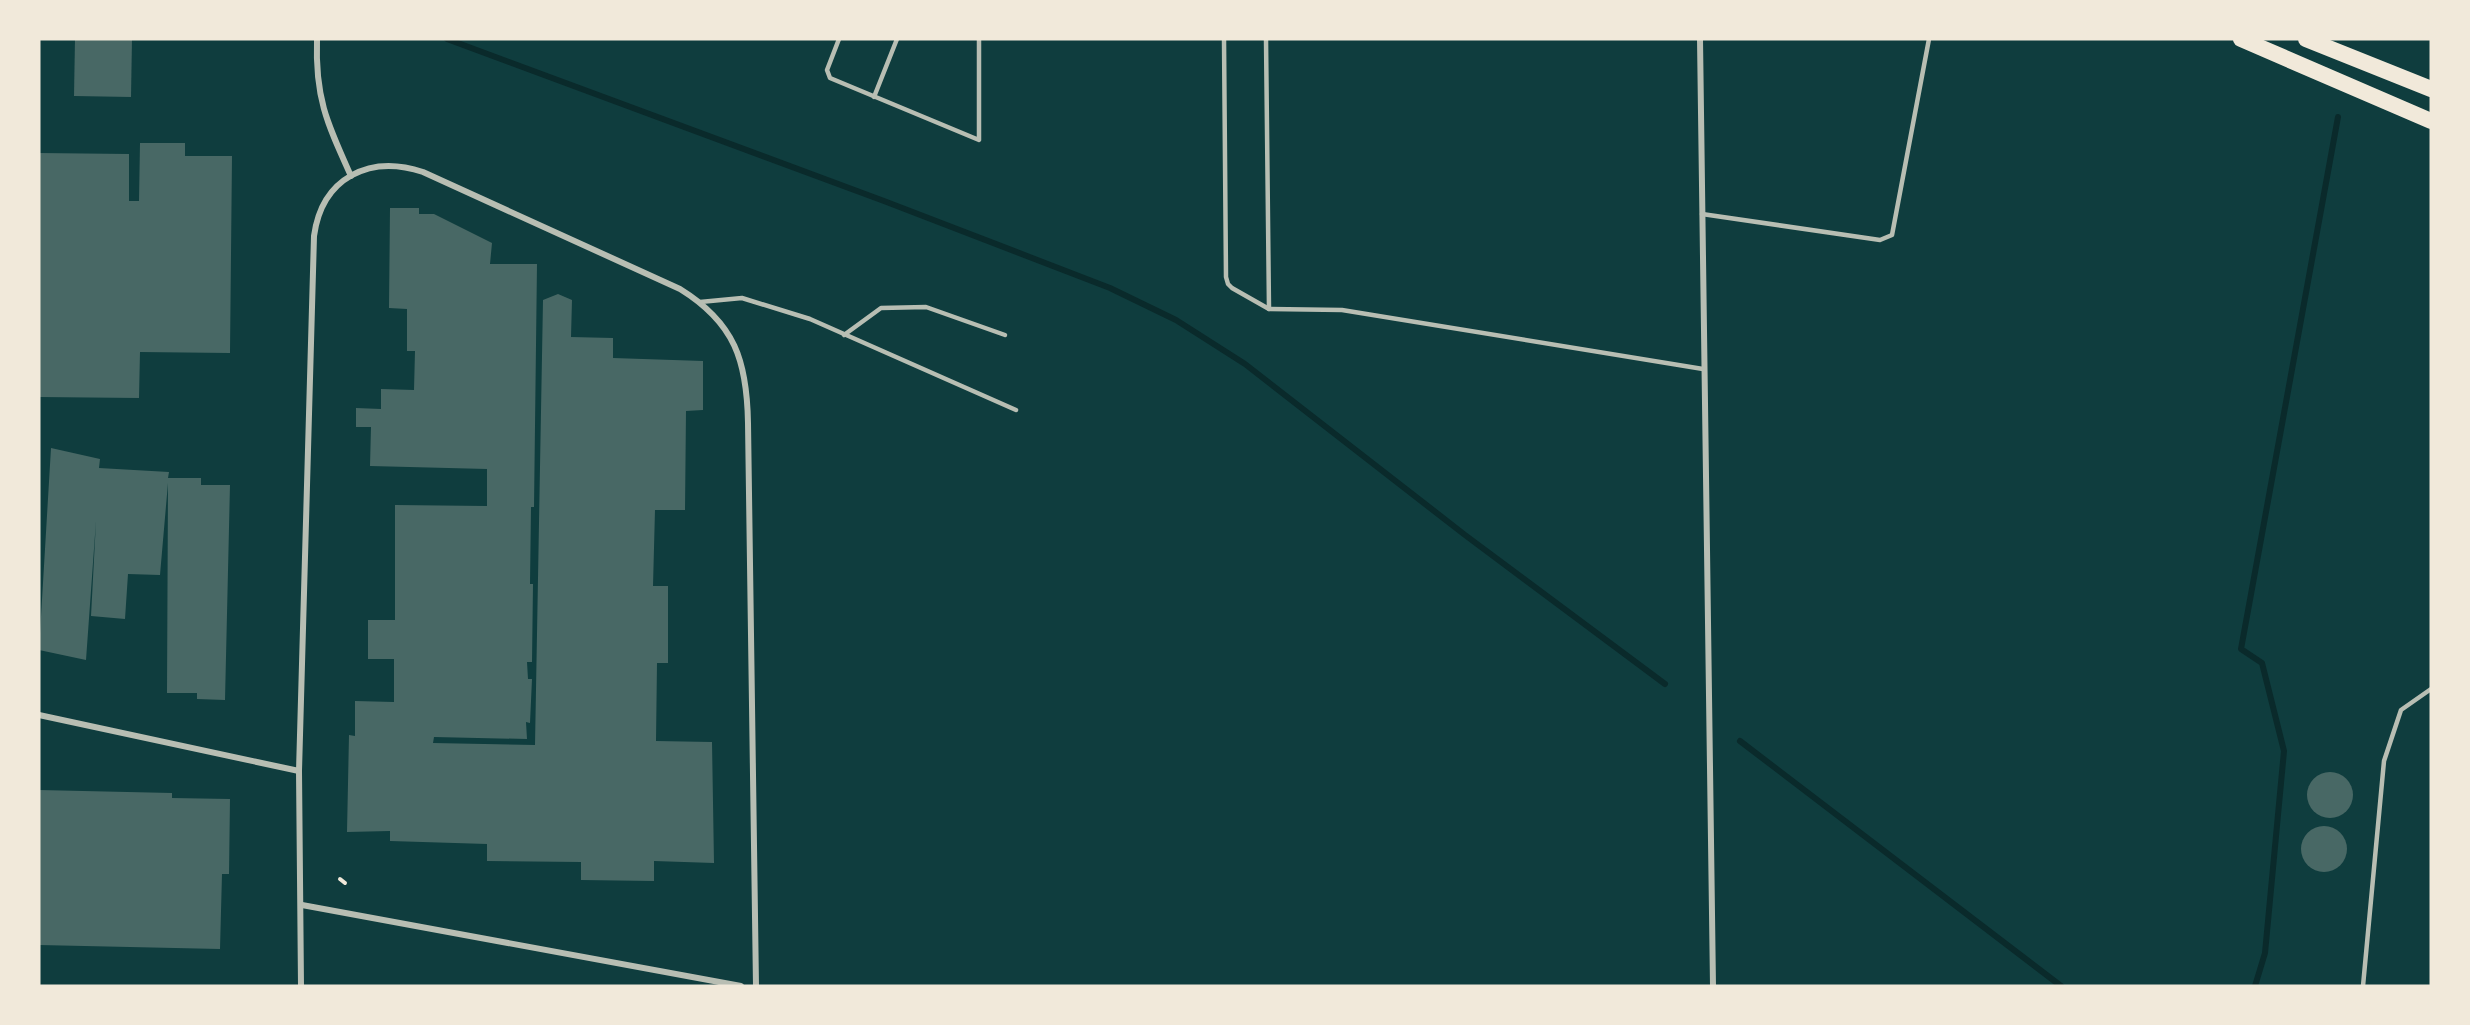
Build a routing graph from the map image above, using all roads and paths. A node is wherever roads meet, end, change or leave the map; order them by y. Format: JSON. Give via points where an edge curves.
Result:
{"nodes":[{"id":1,"x":317,"y":39,"type":"edge"},
{"id":2,"x":839,"y":39,"type":"edge"},
{"id":3,"x":897,"y":39,"type":"edge"},
{"id":4,"x":979,"y":39,"type":"edge"},
{"id":5,"x":1224,"y":39,"type":"edge"},
{"id":6,"x":1266,"y":39,"type":"edge"},
{"id":7,"x":1700,"y":39,"type":"edge"},
{"id":8,"x":1929,"y":39,"type":"edge"},
{"id":9,"x":2241,"y":39,"type":"edge"},
{"id":10,"x":2306,"y":39,"type":"edge"},
{"id":11,"x":2431,"y":89,"type":"edge"},
{"id":12,"x":874,"y":97,"type":"junction"},
{"id":13,"x":2431,"y":121,"type":"edge"},
{"id":14,"x":351,"y":176,"type":"junction"},
{"id":15,"x":1702,"y":214,"type":"junction"},
{"id":16,"x":700,"y":302,"type":"junction"},
{"id":17,"x":1269,"y":309,"type":"junction"},
{"id":18,"x":844,"y":334,"type":"junction"},
{"id":19,"x":1005,"y":334,"type":"dead end"},
{"id":20,"x":1703,"y":369,"type":"junction"},
{"id":21,"x":1016,"y":410,"type":"dead end"},
{"id":22,"x":2431,"y":689,"type":"edge"},
{"id":23,"x":39,"y":715,"type":"edge"},
{"id":24,"x":299,"y":771,"type":"junction"},
{"id":25,"x":302,"y":905,"type":"junction"},
{"id":26,"x":301,"y":986,"type":"edge"},
{"id":27,"x":741,"y":986,"type":"edge"},
{"id":28,"x":756,"y":986,"type":"edge"},
{"id":29,"x":1713,"y":986,"type":"edge"},
{"id":30,"x":2363,"y":986,"type":"edge"}],
"edges":[{"from":1,"to":14,"type":"street","via":[[318,93]]},
{"from":2,"to":12,"type":"lane","via":[[827,70],[830,78]]},
{"from":3,"to":12,"type":"lane"},
{"from":4,"to":12,"type":"lane","via":[[979,140]]},
{"from":5,"to":17,"type":"lane","via":[[1226,277],[1232,288]]},
{"from":6,"to":17,"type":"lane"},
{"from":7,"to":15,"type":"street"},
{"from":8,"to":15,"type":"lane","via":[[1892,236],[1880,240]]},
{"from":9,"to":13,"type":"highway"},
{"from":10,"to":11,"type":"highway"},
{"from":14,"to":16,"type":"street","via":[[387,165],[423,172],[655,277]]},
{"from":14,"to":24,"type":"street","via":[[325,199],[314,236]]},
{"from":15,"to":20,"type":"street"},
{"from":16,"to":18,"type":"lane","via":[[742,298]]},
{"from":16,"to":28,"type":"street","via":[[730,336],[745,375]]},
{"from":17,"to":20,"type":"lane","via":[[1342,310]]},
{"from":18,"to":19,"type":"lane","via":[[881,308],[926,307]]},
{"from":18,"to":21,"type":"lane"},
{"from":20,"to":29,"type":"street"},
{"from":22,"to":30,"type":"lane","via":[[2401,710],[2384,761]]},
{"from":23,"to":24,"type":"street"},
{"from":24,"to":25,"type":"street"},
{"from":25,"to":26,"type":"street"},
{"from":25,"to":27,"type":"street"}]}
